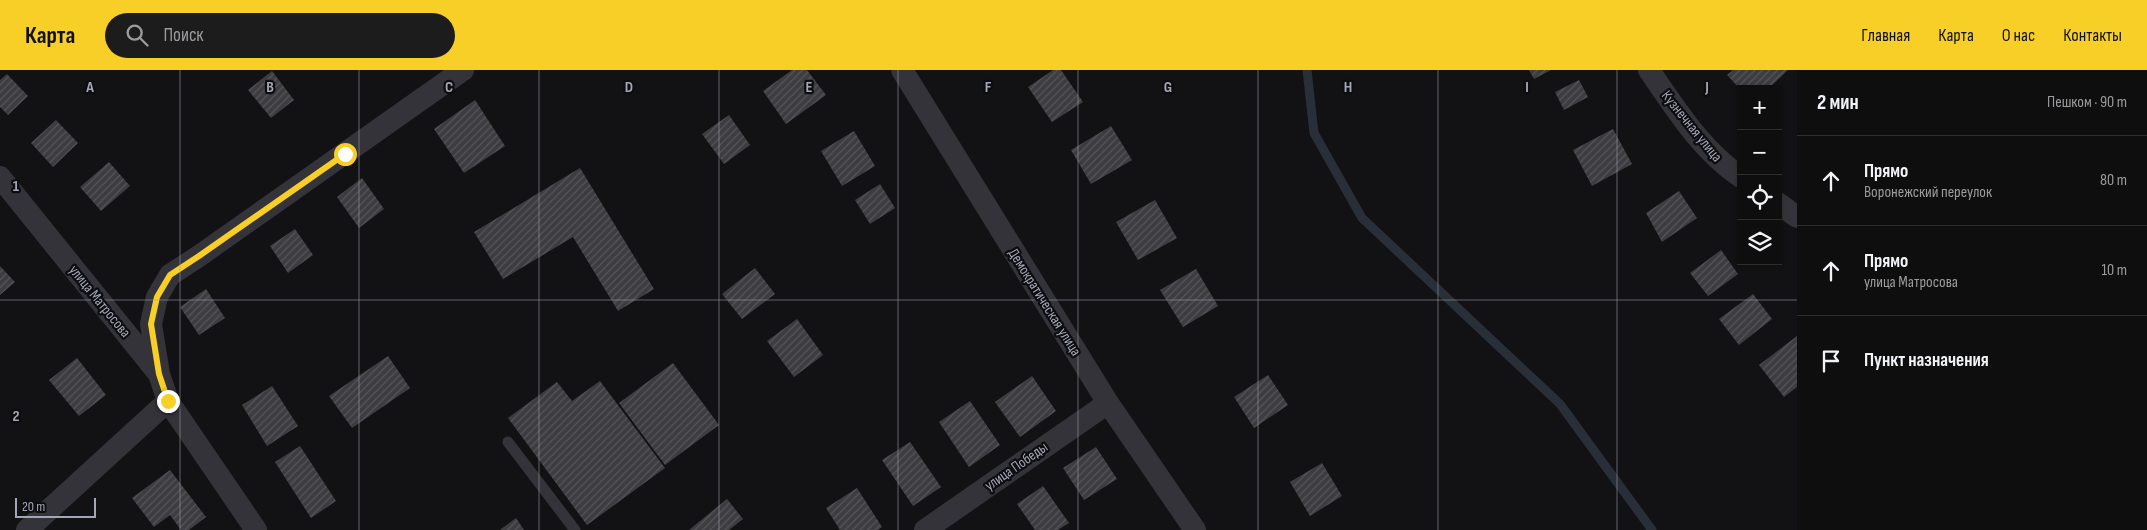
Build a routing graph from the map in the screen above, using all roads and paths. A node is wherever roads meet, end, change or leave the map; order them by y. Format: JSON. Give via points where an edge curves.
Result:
{"nodes":[{"id":1,"x":463,"y":70,"type":"edge"},
{"id":2,"x":902,"y":70,"type":"edge"},
{"id":3,"x":1649,"y":70,"type":"edge"},
{"id":4,"x":1738,"y":175,"type":"edge"},
{"id":5,"x":0,"y":177,"type":"edge"},
{"id":6,"x":1782,"y":206,"type":"edge"},
{"id":7,"x":1797,"y":217,"type":"edge"},
{"id":8,"x":159,"y":374,"type":"junction"},
{"id":9,"x":168,"y":401,"type":"junction"},
{"id":10,"x":1108,"y":403,"type":"junction"},
{"id":11,"x":508,"y":442,"type":"dead end"},
{"id":12,"x":27,"y":530,"type":"edge"},
{"id":13,"x":256,"y":530,"type":"edge"},
{"id":14,"x":575,"y":530,"type":"edge"},
{"id":15,"x":925,"y":530,"type":"edge"},
{"id":16,"x":1195,"y":530,"type":"edge"}],
"edges":[{"from":1,"to":8,"type":"street","via":[[170,275],[157,297],[151,324]]},
{"from":2,"to":10,"type":"street","name":"Демократическая улица"},
{"from":3,"to":4,"type":"street","name":"Кузнечная улица","via":[[1673,106],[1722,164]]},
{"from":5,"to":8,"type":"street","name":"улица Матросова"},
{"from":6,"to":7,"type":"street"},
{"from":8,"to":9,"type":"street","name":"улица Матросова"},
{"from":9,"to":12,"type":"street"},
{"from":9,"to":13,"type":"street","name":"улица Матросова"},
{"from":10,"to":15,"type":"street","name":"улица Победы"},
{"from":10,"to":16,"type":"street","name":"Демократическая улица"},
{"from":11,"to":14,"type":"lane"}]}
